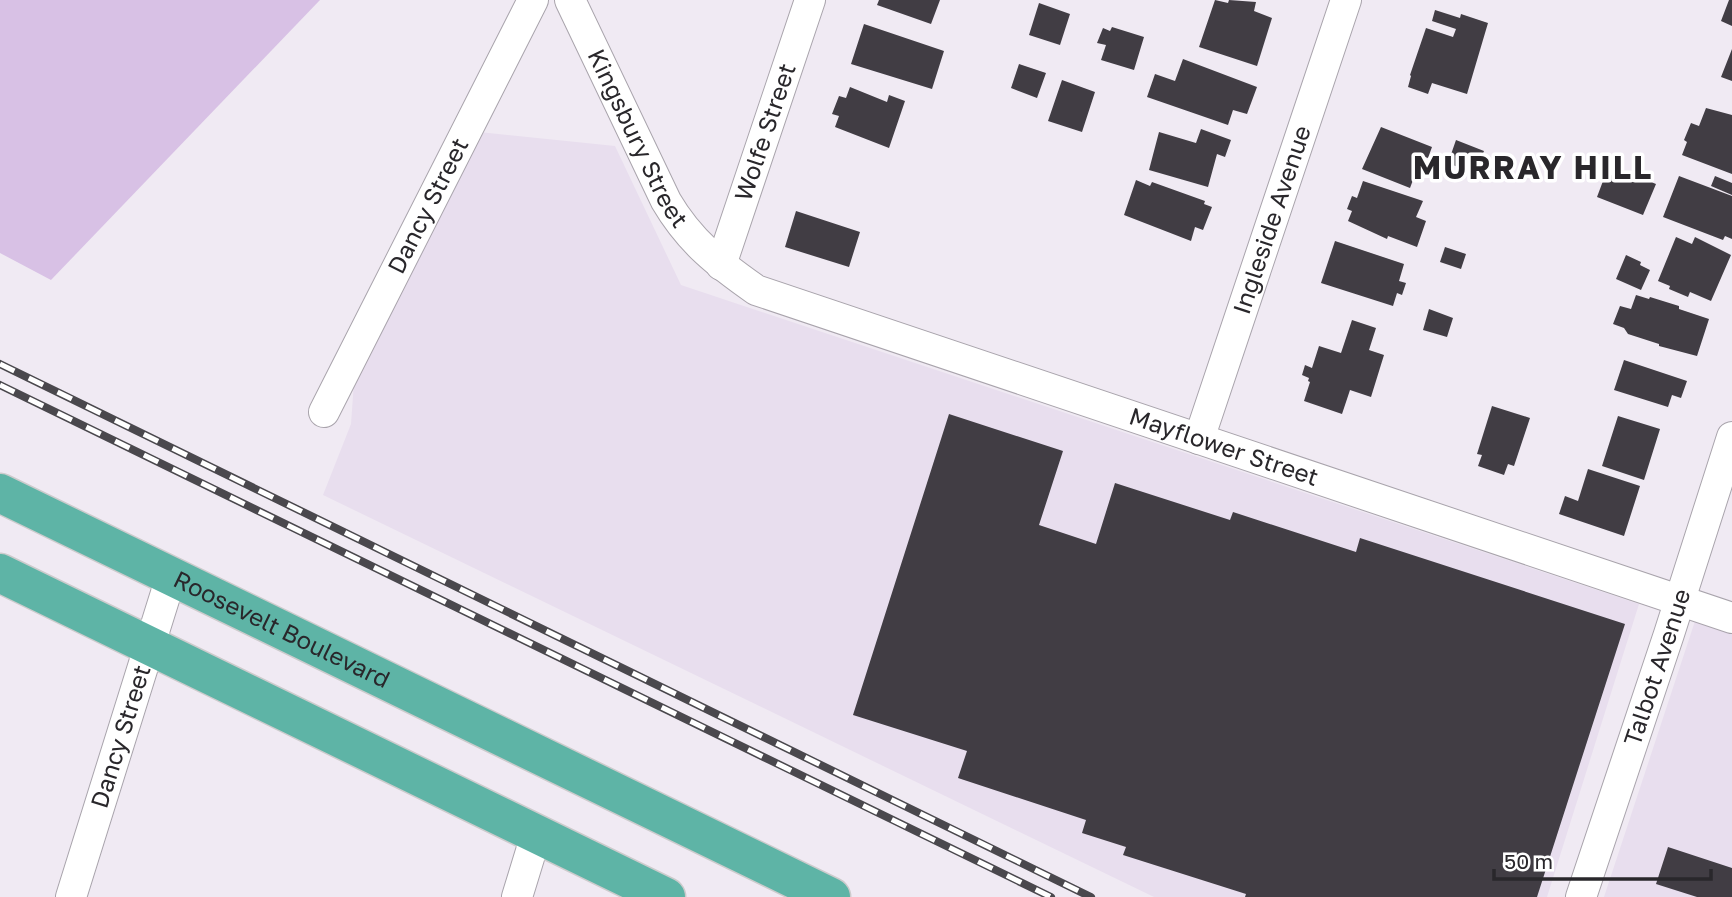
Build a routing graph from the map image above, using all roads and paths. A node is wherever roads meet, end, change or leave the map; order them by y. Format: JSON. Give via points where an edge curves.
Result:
{"nodes":[{"id":1,"x":533,"y":0,"type":"edge"},
{"id":2,"x":570,"y":0,"type":"edge"},
{"id":3,"x":810,"y":0,"type":"edge"},
{"id":4,"x":1346,"y":0,"type":"edge"},
{"id":5,"x":721,"y":265,"type":"junction"},
{"id":6,"x":324,"y":412,"type":"dead end"},
{"id":7,"x":1732,"y":437,"type":"edge"},
{"id":8,"x":1199,"y":439,"type":"junction"},
{"id":9,"x":0,"y":493,"type":"edge"},
{"id":10,"x":0,"y":573,"type":"edge"},
{"id":11,"x":171,"y":577,"type":"junction"},
{"id":12,"x":1680,"y":601,"type":"junction"},
{"id":13,"x":1732,"y":618,"type":"edge"},
{"id":14,"x":149,"y":647,"type":"junction"},
{"id":15,"x":563,"y":768,"type":"junction"},
{"id":16,"x":536,"y":835,"type":"junction"},
{"id":17,"x":71,"y":897,"type":"edge"},
{"id":18,"x":517,"y":897,"type":"edge"},
{"id":19,"x":641,"y":897,"type":"edge"},
{"id":20,"x":666,"y":897,"type":"edge"},
{"id":21,"x":801,"y":897,"type":"edge"},
{"id":22,"x":831,"y":897,"type":"edge"},
{"id":23,"x":1581,"y":897,"type":"edge"}],
"edges":[{"from":1,"to":6,"type":"street","name":"Dancy Street"},
{"from":2,"to":5,"type":"street","name":"Kingsbury Street","via":[[676,219]]},
{"from":3,"to":5,"type":"street","name":"Wolfe Street"},
{"from":4,"to":8,"type":"street","name":"Ingleside Avenue"},
{"from":5,"to":8,"type":"street","name":"Mayflower Street","via":[[766,296]]},
{"from":7,"to":12,"type":"street","name":"Talbot Avenue"},
{"from":8,"to":12,"type":"street","name":"Mayflower Street"},
{"from":9,"to":11,"type":"highway","name":"Roosevelt Boulevard"},
{"from":10,"to":14,"type":"highway"},
{"from":11,"to":14,"type":"street","name":"Dancy Street"},
{"from":11,"to":15,"type":"highway","name":"Roosevelt Boulevard"},
{"from":12,"to":13,"type":"street","name":"Mayflower Street"},
{"from":12,"to":23,"type":"street","name":"Talbot Avenue"},
{"from":14,"to":16,"type":"highway"},
{"from":14,"to":17,"type":"street","name":"Dancy Street"},
{"from":15,"to":21,"type":"highway"},
{"from":15,"to":22,"type":"highway"},
{"from":16,"to":18,"type":"street"},
{"from":16,"to":19,"type":"highway"},
{"from":16,"to":20,"type":"highway"}]}
